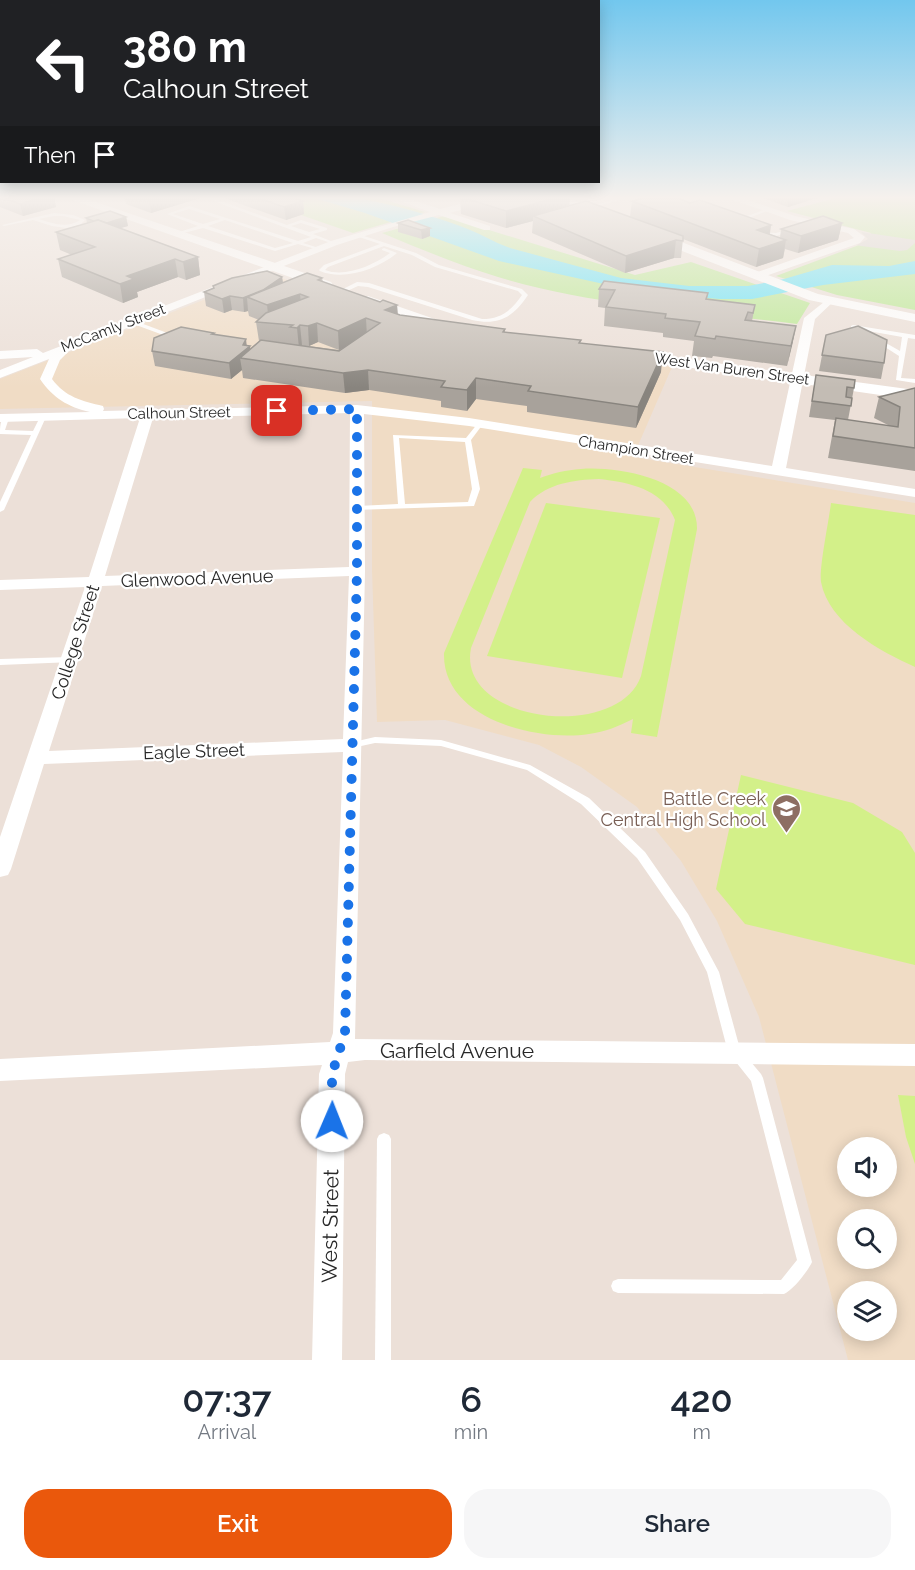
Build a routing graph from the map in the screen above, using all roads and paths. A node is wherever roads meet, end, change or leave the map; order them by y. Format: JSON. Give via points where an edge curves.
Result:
{"nodes":[{"id":1,"x":253,"y":260,"type":"edge"},
{"id":2,"x":288,"y":260,"type":"edge"},
{"id":3,"x":341,"y":260,"type":"edge"},
{"id":4,"x":376,"y":260,"type":"edge"},
{"id":5,"x":424,"y":260,"type":"edge"},
{"id":6,"x":716,"y":260,"type":"edge"},
{"id":7,"x":806,"y":260,"type":"edge"},
{"id":8,"x":271,"y":267,"type":"junction"},
{"id":9,"x":330,"y":275,"type":"junction"},
{"id":10,"x":761,"y":278,"type":"junction"},
{"id":11,"x":313,"y":281,"type":"junction"},
{"id":12,"x":343,"y":291,"type":"junction"},
{"id":13,"x":829,"y":301,"type":"junction"},
{"id":14,"x":915,"y":318,"type":"edge"},
{"id":15,"x":130,"y":321,"type":"junction"},
{"id":16,"x":487,"y":336,"type":"edge"},
{"id":17,"x":905,"y":336,"type":"junction"},
{"id":18,"x":915,"y":337,"type":"edge"},
{"id":19,"x":189,"y":341,"type":"edge"},
{"id":20,"x":68,"y":346,"type":"junction"},
{"id":21,"x":32,"y":354,"type":"junction"},
{"id":22,"x":622,"y":354,"type":"edge"},
{"id":23,"x":0,"y":355,"type":"edge"},
{"id":24,"x":902,"y":355,"type":"junction"},
{"id":25,"x":0,"y":362,"type":"edge"},
{"id":26,"x":0,"y":374,"type":"edge"},
{"id":27,"x":799,"y":378,"type":"junction"},
{"id":28,"x":915,"y":381,"type":"edge"},
{"id":29,"x":915,"y":395,"type":"edge"},
{"id":30,"x":357,"y":409,"type":"junction"},
{"id":31,"x":148,"y":414,"type":"junction"},
{"id":32,"x":43,"y":417,"type":"junction"},
{"id":33,"x":3,"y":418,"type":"edge"},
{"id":34,"x":480,"y":424,"type":"junction"},
{"id":35,"x":35,"y":433,"type":"junction"},
{"id":36,"x":468,"y":440,"type":"junction"},
{"id":37,"x":778,"y":472,"type":"junction"},
{"id":38,"x":915,"y":493,"type":"edge"},
{"id":39,"x":402,"y":506,"type":"junction"},
{"id":40,"x":358,"y":508,"type":"junction"},
{"id":41,"x":0,"y":510,"type":"edge"},
{"id":42,"x":357,"y":571,"type":"junction"},
{"id":43,"x":95,"y":582,"type":"junction"},
{"id":44,"x":0,"y":585,"type":"edge"},
{"id":45,"x":70,"y":660,"type":"junction"},
{"id":46,"x":0,"y":662,"type":"edge"},
{"id":47,"x":352,"y":745,"type":"junction"},
{"id":48,"x":36,"y":758,"type":"junction"},
{"id":49,"x":0,"y":869,"type":"edge"},
{"id":50,"x":734,"y":1052,"type":"junction"},
{"id":51,"x":339,"y":1053,"type":"junction"},
{"id":52,"x":915,"y":1055,"type":"edge"},
{"id":53,"x":0,"y":1070,"type":"edge"},
{"id":54,"x":384,"y":1139,"type":"dead end"},
{"id":55,"x":618,"y":1286,"type":"dead end"},
{"id":56,"x":327,"y":1360,"type":"edge"},
{"id":57,"x":382,"y":1360,"type":"edge"}],
"edges":[{"from":1,"to":8,"type":"street"},
{"from":2,"to":8,"type":"street","name":"McCamly Street"},
{"from":3,"to":9,"type":"lane","via":[[322,268]]},
{"from":4,"to":9,"type":"lane","via":[[347,273]]},
{"from":5,"to":12,"type":"lane","via":[[520,290],[525,296],[505,318],[490,321],[369,285],[357,284]]},
{"from":6,"to":10,"type":"street"},
{"from":7,"to":10,"type":"street"},
{"from":8,"to":11,"type":"street"},
{"from":8,"to":15,"type":"street","name":"McCamly Street"},
{"from":9,"to":11,"type":"lane"},
{"from":10,"to":13,"type":"street"},
{"from":11,"to":12,"type":"street"},
{"from":12,"to":16,"type":"street","via":[[454,330]]},
{"from":13,"to":14,"type":"street"},
{"from":13,"to":27,"type":"street","via":[[810,318]]},
{"from":15,"to":19,"type":"lane"},
{"from":15,"to":20,"type":"street","name":"McCamly Street"},
{"from":17,"to":18,"type":"lane"},
{"from":17,"to":24,"type":"lane"},
{"from":17,"to":24,"type":"lane","via":[[853,327]]},
{"from":20,"to":21,"type":"street"},
{"from":20,"to":26,"type":"street","name":"McCamly Street"},
{"from":20,"to":31,"type":"street","via":[[55,359],[46,379],[53,392],[88,408]]},
{"from":21,"to":23,"type":"street"},
{"from":21,"to":25,"type":"street"},
{"from":22,"to":27,"type":"street","name":"West Van Buren Street"},
{"from":24,"to":28,"type":"lane","via":[[898,379]]},
{"from":27,"to":29,"type":"street","name":"West Van Buren Street"},
{"from":27,"to":37,"type":"street"},
{"from":30,"to":31,"type":"street","name":"Calhoun Street"},
{"from":30,"to":34,"type":"street","name":"Champion Street"},
{"from":30,"to":40,"type":"street","name":"West Street"},
{"from":31,"to":32,"type":"street","name":"Calhoun Street"},
{"from":31,"to":43,"type":"street","name":"College Street"},
{"from":32,"to":33,"type":"street","name":"Calhoun Street"},
{"from":32,"to":35,"type":"lane"},
{"from":33,"to":35,"type":"lane","via":[[1,432]]},
{"from":34,"to":36,"type":"lane"},
{"from":34,"to":37,"type":"street","name":"Champion Street"},
{"from":35,"to":41,"type":"lane"},
{"from":36,"to":39,"type":"lane","via":[[476,489],[471,504]]},
{"from":36,"to":39,"type":"lane","via":[[395,436]]},
{"from":37,"to":38,"type":"street","name":"Champion Street"},
{"from":39,"to":40,"type":"lane"},
{"from":40,"to":42,"type":"street","name":"West Street"},
{"from":42,"to":43,"type":"street","name":"Glenwood Avenue"},
{"from":42,"to":47,"type":"street","name":"West Street"},
{"from":43,"to":44,"type":"street","name":"Glenwood Avenue"},
{"from":43,"to":45,"type":"street","name":"College Street"},
{"from":45,"to":46,"type":"lane"},
{"from":45,"to":48,"type":"street","name":"College Street"},
{"from":47,"to":48,"type":"street","name":"Eagle Street"},
{"from":47,"to":50,"type":"lane","via":[[375,740],[441,743],[530,768],[585,801],[640,855],[684,917],[713,972]]},
{"from":47,"to":51,"type":"street","name":"West Street","via":[[345,1033]]},
{"from":48,"to":49,"type":"street","name":"College Street"},
{"from":50,"to":51,"type":"street","name":"Garfield Avenue","via":[[365,1049]]},
{"from":50,"to":52,"type":"street","name":"Garfield Avenue"},
{"from":50,"to":55,"type":"lane","via":[[757,1078],[804,1262],[784,1287]]},
{"from":51,"to":53,"type":"street","name":"Garfield Avenue"},
{"from":51,"to":56,"type":"street","name":"West Street","via":[[332,1074]]},
{"from":54,"to":57,"type":"lane"}]}
